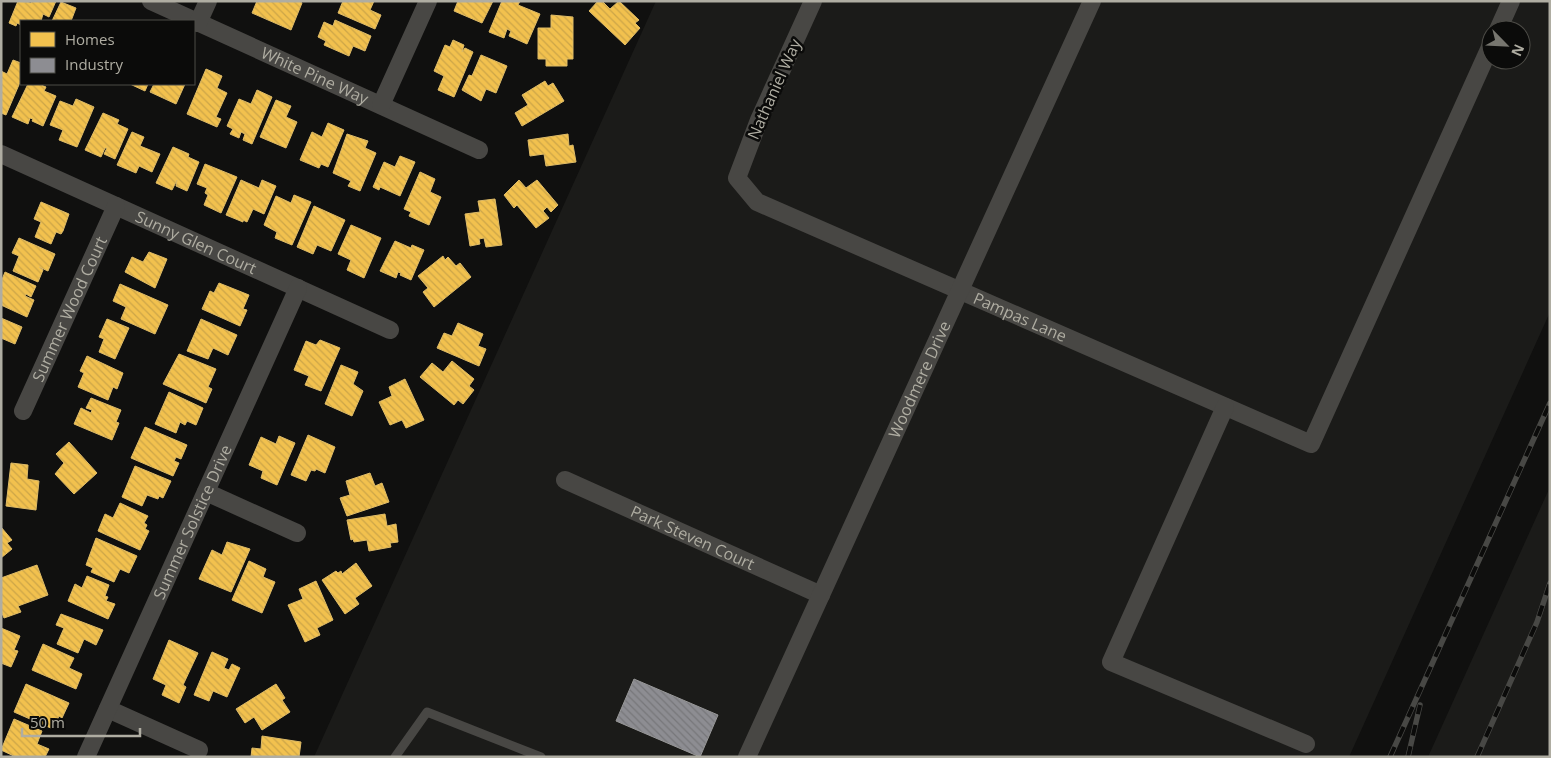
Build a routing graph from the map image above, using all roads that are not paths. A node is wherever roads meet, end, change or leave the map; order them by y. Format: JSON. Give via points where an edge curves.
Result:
{"nodes":[{"id":1,"x":150,"y":1,"type":"edge"},
{"id":2,"x":208,"y":1,"type":"edge"},
{"id":3,"x":428,"y":1,"type":"edge"},
{"id":4,"x":813,"y":1,"type":"edge"},
{"id":5,"x":1092,"y":1,"type":"edge"},
{"id":6,"x":1511,"y":1,"type":"edge"},
{"id":7,"x":191,"y":20,"type":"edge"},
{"id":8,"x":1502,"y":20,"type":"edge"},
{"id":9,"x":195,"y":22,"type":"edge"},
{"id":10,"x":198,"y":23,"type":"junction"},
{"id":11,"x":1481,"y":67,"type":"edge"},
{"id":12,"x":381,"y":106,"type":"junction"},
{"id":13,"x":479,"y":150,"type":"dead end"},
{"id":14,"x":1,"y":154,"type":"edge"},
{"id":15,"x":737,"y":178,"type":"joint"},
{"id":16,"x":116,"y":206,"type":"junction"},
{"id":17,"x":298,"y":288,"type":"junction"},
{"id":18,"x":959,"y":292,"type":"junction"},
{"id":19,"x":390,"y":330,"type":"dead end"},
{"id":20,"x":1224,"y":407,"type":"junction"},
{"id":21,"x":23,"y":411,"type":"dead end"},
{"id":22,"x":565,"y":480,"type":"dead end"},
{"id":23,"x":206,"y":492,"type":"junction"},
{"id":24,"x":297,"y":533,"type":"dead end"},
{"id":25,"x":821,"y":595,"type":"junction"},
{"id":26,"x":108,"y":709,"type":"junction"},
{"id":27,"x":1306,"y":744,"type":"dead end"},
{"id":28,"x":199,"y":750,"type":"dead end"},
{"id":29,"x":86,"y":757,"type":"edge"},
{"id":30,"x":395,"y":757,"type":"edge"},
{"id":31,"x":542,"y":757,"type":"edge"},
{"id":32,"x":747,"y":757,"type":"edge"}],
"edges":[{"from":1,"to":7,"type":"street","name":"White Pine Way"},
{"from":2,"to":10,"type":"street"},
{"from":3,"to":12,"type":"street"},
{"from":4,"to":15,"type":"street","name":"Nathaniel Way","via":[[759,120]]},
{"from":5,"to":18,"type":"street","name":"Woodmere Drive"},
{"from":6,"to":8,"type":"street"},
{"from":9,"to":10,"type":"street","name":"White Pine Way"},
{"from":10,"to":12,"type":"street","name":"White Pine Way"},
{"from":11,"to":20,"type":"street","name":"Pampas Lane","via":[[1311,444]]},
{"from":12,"to":13,"type":"street","name":"White Pine Way"},
{"from":14,"to":16,"type":"street","name":"Sunny Glen Court"},
{"from":15,"to":18,"type":"street","name":"Pampas Lane","via":[[757,202]]},
{"from":16,"to":17,"type":"street","name":"Sunny Glen Court"},
{"from":16,"to":21,"type":"street","name":"Summer Wood Court"},
{"from":17,"to":19,"type":"street","name":"Sunny Glen Court"},
{"from":17,"to":23,"type":"street","name":"Summer Solstice Drive"},
{"from":18,"to":20,"type":"street","name":"Pampas Lane"},
{"from":18,"to":25,"type":"street","name":"Woodmere Drive"},
{"from":20,"to":27,"type":"street","via":[[1111,662]]},
{"from":22,"to":25,"type":"street","name":"Park Steven Court"},
{"from":23,"to":24,"type":"street"},
{"from":23,"to":26,"type":"street","name":"Summer Solstice Drive"},
{"from":25,"to":32,"type":"street","name":"Woodmere Drive"},
{"from":26,"to":28,"type":"street"},
{"from":26,"to":29,"type":"street","name":"Summer Solstice Drive"},
{"from":30,"to":31,"type":"lane","via":[[427,712]]}]}
